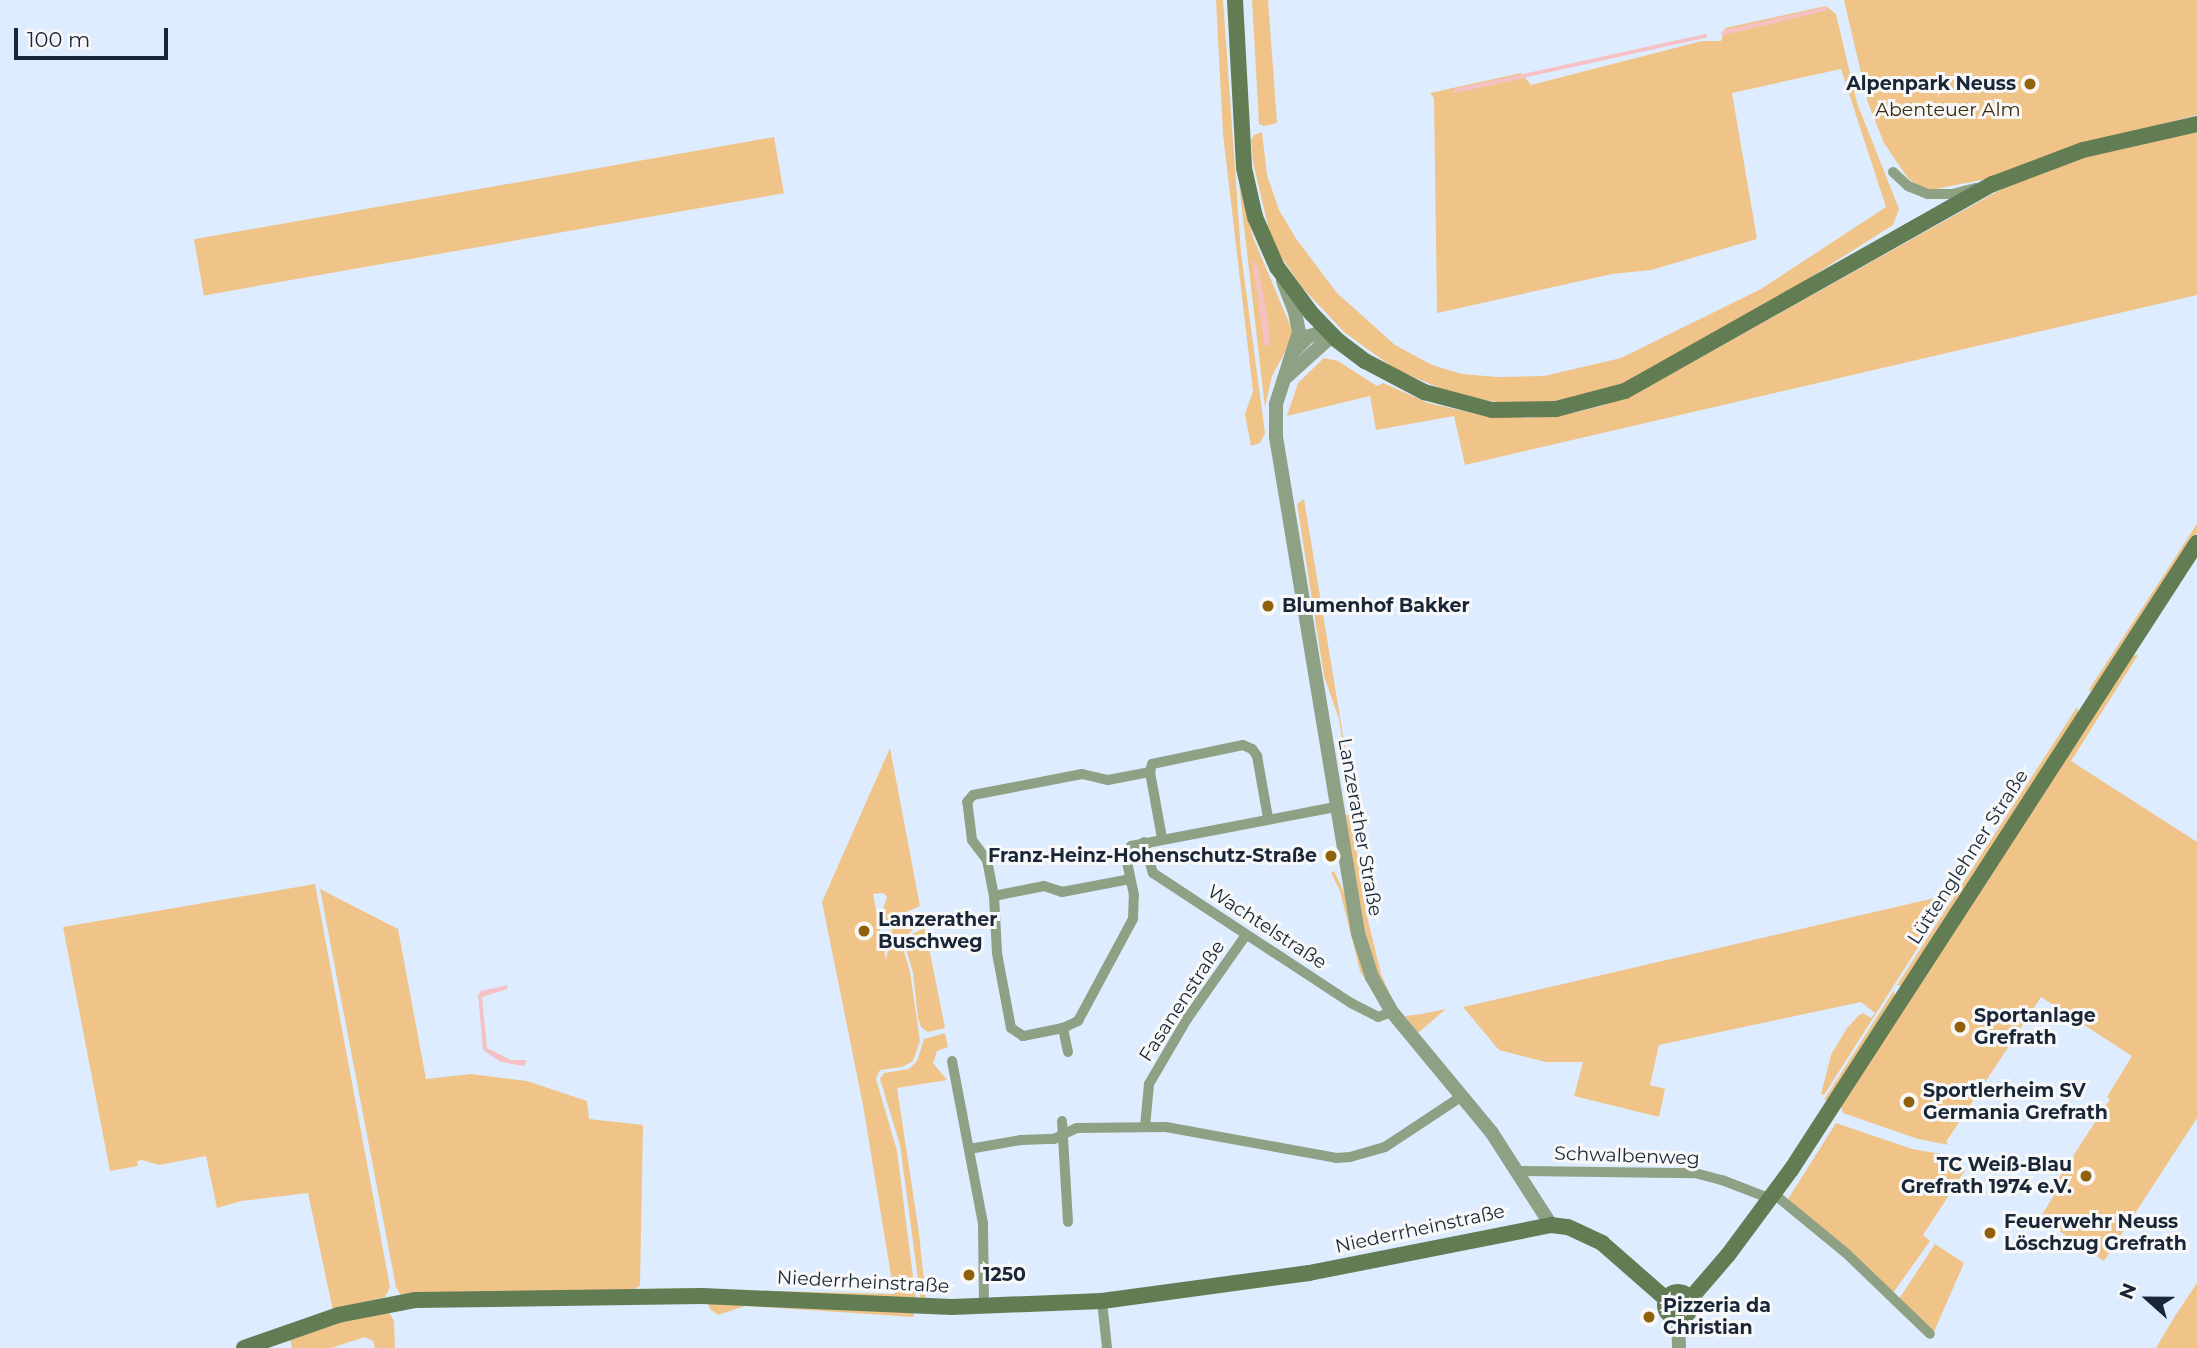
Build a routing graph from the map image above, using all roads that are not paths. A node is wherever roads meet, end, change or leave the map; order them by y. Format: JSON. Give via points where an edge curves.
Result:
{"nodes":[{"id":1,"x":1235,"y":0,"type":"edge"},
{"id":2,"x":2197,"y":124,"type":"edge"},
{"id":3,"x":1893,"y":172,"type":"dead end"},
{"id":4,"x":1993,"y":184,"type":"junction"},
{"id":5,"x":1277,"y":267,"type":"junction"},
{"id":6,"x":1328,"y":331,"type":"junction"},
{"id":7,"x":1292,"y":353,"type":"junction"},
{"id":8,"x":1283,"y":380,"type":"junction"},
{"id":9,"x":2197,"y":543,"type":"edge"},
{"id":10,"x":1150,"y":772,"type":"junction"},
{"id":11,"x":1335,"y":807,"type":"junction"},
{"id":12,"x":1268,"y":818,"type":"junction"},
{"id":13,"x":1162,"y":838,"type":"junction"},
{"id":14,"x":1144,"y":842,"type":"junction"},
{"id":15,"x":1130,"y":879,"type":"junction"},
{"id":16,"x":994,"y":896,"type":"junction"},
{"id":17,"x":1246,"y":935,"type":"junction"},
{"id":18,"x":1392,"y":1012,"type":"junction"},
{"id":19,"x":1063,"y":1028,"type":"junction"},
{"id":20,"x":1068,"y":1052,"type":"dead end"},
{"id":21,"x":953,"y":1061,"type":"dead end"},
{"id":22,"x":1462,"y":1096,"type":"junction"},
{"id":23,"x":1062,"y":1121,"type":"dead end"},
{"id":24,"x":1145,"y":1127,"type":"junction"},
{"id":25,"x":1063,"y":1136,"type":"junction"},
{"id":26,"x":969,"y":1149,"type":"junction"},
{"id":27,"x":1519,"y":1171,"type":"junction"},
{"id":28,"x":1772,"y":1197,"type":"junction"},
{"id":29,"x":1068,"y":1222,"type":"dead end"},
{"id":30,"x":1550,"y":1225,"type":"junction"},
{"id":31,"x":1690,"y":1298,"type":"junction"},
{"id":32,"x":1665,"y":1299,"type":"junction"},
{"id":33,"x":1102,"y":1301,"type":"junction"},
{"id":34,"x":984,"y":1307,"type":"junction"},
{"id":35,"x":1678,"y":1318,"type":"junction"},
{"id":36,"x":1930,"y":1334,"type":"dead end"},
{"id":37,"x":244,"y":1348,"type":"edge"},
{"id":38,"x":1107,"y":1348,"type":"edge"},
{"id":39,"x":1679,"y":1348,"type":"edge"}],
"edges":[{"from":1,"to":5,"type":"main road","via":[[1244,168],[1255,217]]},
{"from":2,"to":4,"type":"main road","via":[[2083,150]]},
{"from":3,"to":4,"type":"street","via":[[1908,186],[1928,194],[1952,194]]},
{"from":4,"to":6,"type":"main road","via":[[1658,375],[1572,407],[1510,411],[1445,400],[1386,374]]},
{"from":5,"to":6,"type":"main road"},
{"from":5,"to":7,"type":"street","name":"Lanzerather Straße","via":[[1298,323]]},
{"from":6,"to":7,"type":"street","via":[[1309,335]]},
{"from":6,"to":8,"type":"street","via":[[1326,341]]},
{"from":7,"to":8,"type":"street","name":"Lanzerather Straße"},
{"from":8,"to":11,"type":"street","name":"Lanzerather Straße","via":[[1276,404],[1276,438]]},
{"from":9,"to":28,"type":"main road","name":"Lüttenglehner Straße"},
{"from":10,"to":12,"type":"street","via":[[1156,762],[1250,747],[1257,756]]},
{"from":10,"to":13,"type":"street"},
{"from":10,"to":16,"type":"street","via":[[1108,780],[1082,774],[969,798],[966,807],[972,840],[985,855]]},
{"from":11,"to":12,"type":"street"},
{"from":11,"to":18,"type":"street","name":"Lanzerather Straße","via":[[1358,933],[1373,977]]},
{"from":12,"to":13,"type":"street"},
{"from":13,"to":14,"type":"street"},
{"from":14,"to":15,"type":"street","via":[[1128,849]]},
{"from":14,"to":17,"type":"street","name":"Wachtelstraße","via":[[1153,873]]},
{"from":15,"to":16,"type":"street","via":[[1062,892],[1044,886]]},
{"from":15,"to":19,"type":"street","via":[[1135,910],[1129,929],[1078,1021]]},
{"from":16,"to":19,"type":"street","via":[[997,953],[1012,1028],[1023,1036]]},
{"from":17,"to":18,"type":"street","name":"Wachtelstraße","via":[[1374,1016],[1382,1018]]},
{"from":17,"to":24,"type":"street","name":"Fasanenstraße","via":[[1187,1018],[1149,1084]]},
{"from":18,"to":22,"type":"street","name":"Lanzerather Straße"},
{"from":19,"to":20,"type":"street"},
{"from":21,"to":26,"type":"street"},
{"from":22,"to":24,"type":"street","via":[[1385,1147],[1350,1157],[1194,1130]]},
{"from":22,"to":27,"type":"street","name":"Lanzerather Straße"},
{"from":23,"to":25,"type":"street"},
{"from":24,"to":25,"type":"street","via":[[1077,1128]]},
{"from":25,"to":26,"type":"street"},
{"from":25,"to":29,"type":"street"},
{"from":26,"to":34,"type":"street","via":[[983,1224]]},
{"from":27,"to":28,"type":"street","name":"Schwalbenweg","via":[[1695,1173]]},
{"from":27,"to":30,"type":"street","name":"Lanzerather Straße"},
{"from":28,"to":31,"type":"main road","name":"Lüttenglehner Straße"},
{"from":28,"to":36,"type":"street","via":[[1847,1254]]},
{"from":30,"to":32,"type":"main road","name":"Niederrheinstraße","via":[[1568,1227],[1602,1243]]},
{"from":30,"to":33,"type":"main road","name":"Niederrheinstraße","via":[[1309,1273]]},
{"from":31,"to":32,"type":"main road","via":[[1677,1291]]},
{"from":31,"to":35,"type":"main road","via":[[1689,1311]]},
{"from":32,"to":35,"type":"main road","via":[[1667,1312]]},
{"from":33,"to":34,"type":"main road","name":"Niederrheinstraße"},
{"from":33,"to":38,"type":"street"},
{"from":34,"to":37,"type":"main road","name":"Niederrheinstraße","via":[[702,1296],[415,1300],[338,1315]]},
{"from":35,"to":39,"type":"street"}]}
